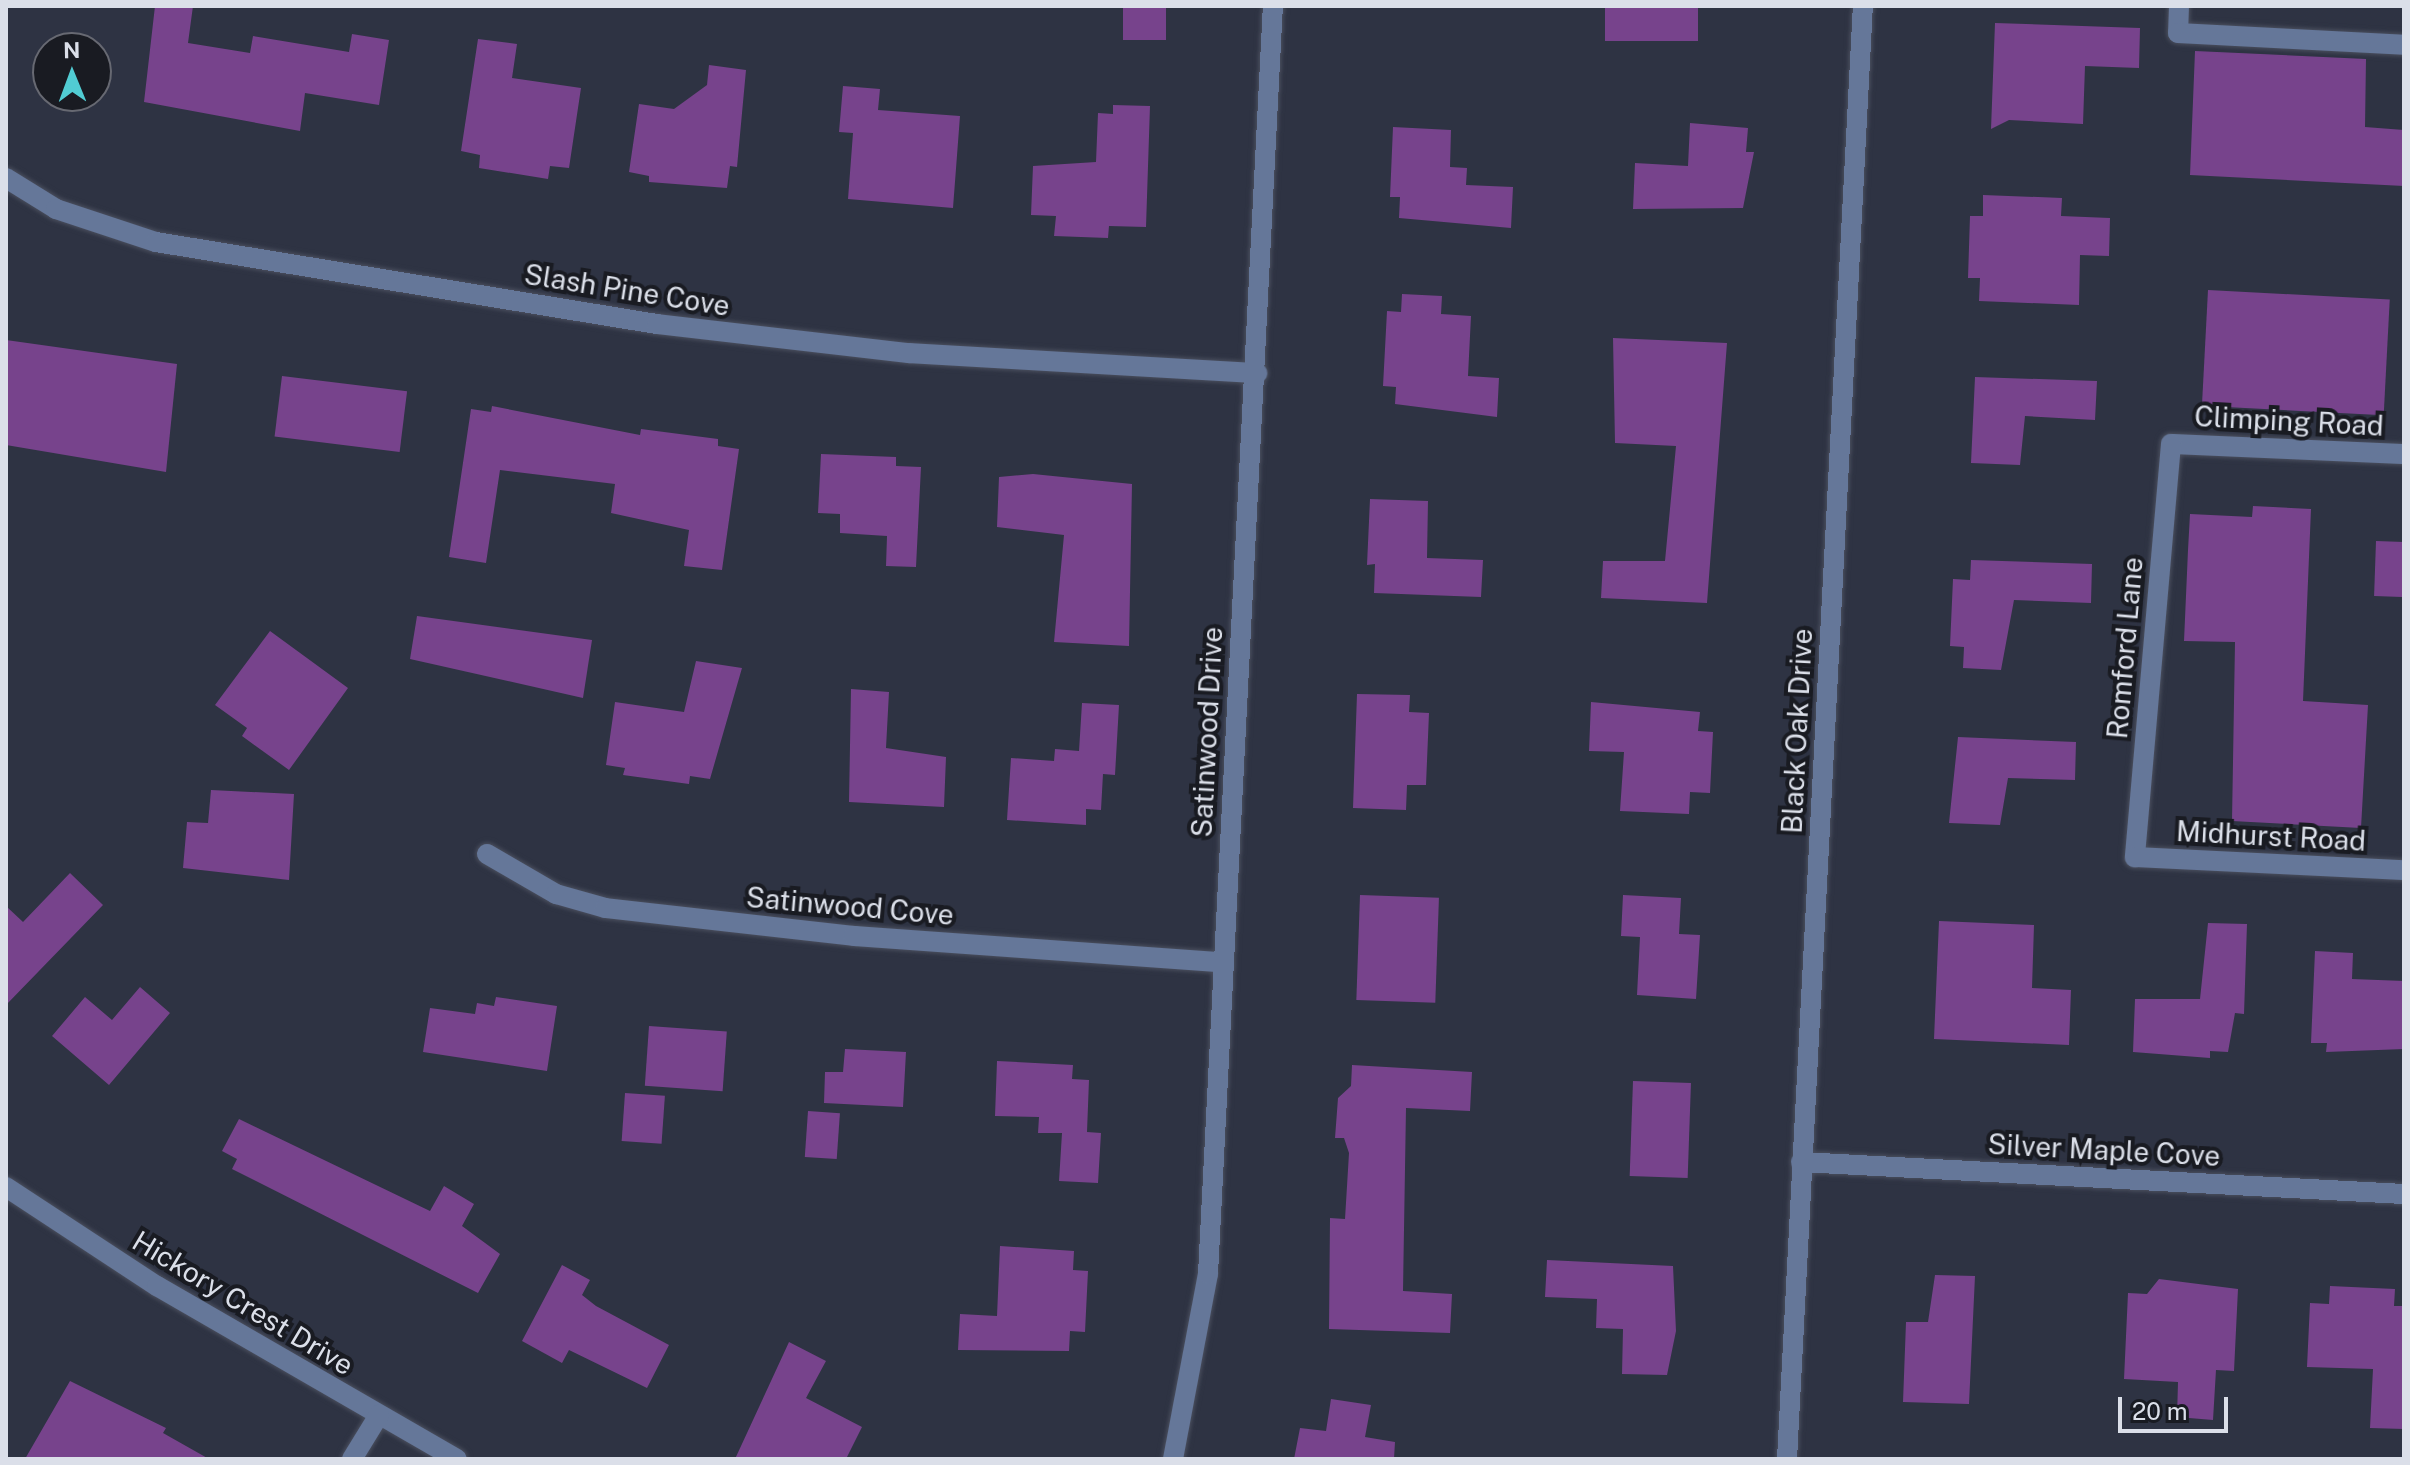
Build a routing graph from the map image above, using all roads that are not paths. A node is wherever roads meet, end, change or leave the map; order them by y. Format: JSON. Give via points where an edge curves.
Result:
{"nodes":[{"id":1,"x":1273,"y":6,"type":"edge"},
{"id":2,"x":1863,"y":6,"type":"edge"},
{"id":3,"x":2179,"y":6,"type":"edge"},
{"id":4,"x":2404,"y":45,"type":"edge"},
{"id":5,"x":6,"y":178,"type":"edge"},
{"id":6,"x":1257,"y":373,"type":"junction"},
{"id":7,"x":2171,"y":444,"type":"joint"},
{"id":8,"x":2404,"y":454,"type":"edge"},
{"id":9,"x":487,"y":854,"type":"dead end"},
{"id":10,"x":2135,"y":857,"type":"joint"},
{"id":11,"x":2404,"y":870,"type":"edge"},
{"id":12,"x":1221,"y":962,"type":"junction"},
{"id":13,"x":1801,"y":1162,"type":"junction"},
{"id":14,"x":6,"y":1187,"type":"edge"},
{"id":15,"x":2404,"y":1194,"type":"edge"},
{"id":16,"x":379,"y":1415,"type":"junction"},
{"id":17,"x":352,"y":1459,"type":"edge"},
{"id":18,"x":457,"y":1459,"type":"edge"},
{"id":19,"x":1173,"y":1459,"type":"edge"},
{"id":20,"x":1787,"y":1459,"type":"edge"}],
"edges":[{"from":1,"to":6,"type":"street","name":"Satinwood Drive"},
{"from":2,"to":13,"type":"street","name":"Black Oak Drive"},
{"from":3,"to":4,"type":"street","via":[[2178,33]]},
{"from":5,"to":6,"type":"street","name":"Slash Pine Cove","via":[[56,209],[156,242],[657,324],[909,353]]},
{"from":6,"to":12,"type":"street","name":"Satinwood Drive"},
{"from":7,"to":8,"type":"street","name":"Climping Road"},
{"from":7,"to":10,"type":"street","name":"Romford Lane"},
{"from":9,"to":12,"type":"street","name":"Satinwood Cove","via":[[556,894],[605,908],[854,936]]},
{"from":10,"to":11,"type":"street","name":"Midhurst Road"},
{"from":12,"to":19,"type":"street","name":"Satinwood Drive","via":[[1208,1274]]},
{"from":13,"to":15,"type":"street","name":"Silver Maple Cove"},
{"from":13,"to":20,"type":"street","name":"Black Oak Drive"},
{"from":14,"to":16,"type":"street","name":"Hickory Crest Drive","via":[[157,1286]]},
{"from":16,"to":17,"type":"street"},
{"from":16,"to":18,"type":"street","name":"Hickory Crest Drive"}]}
